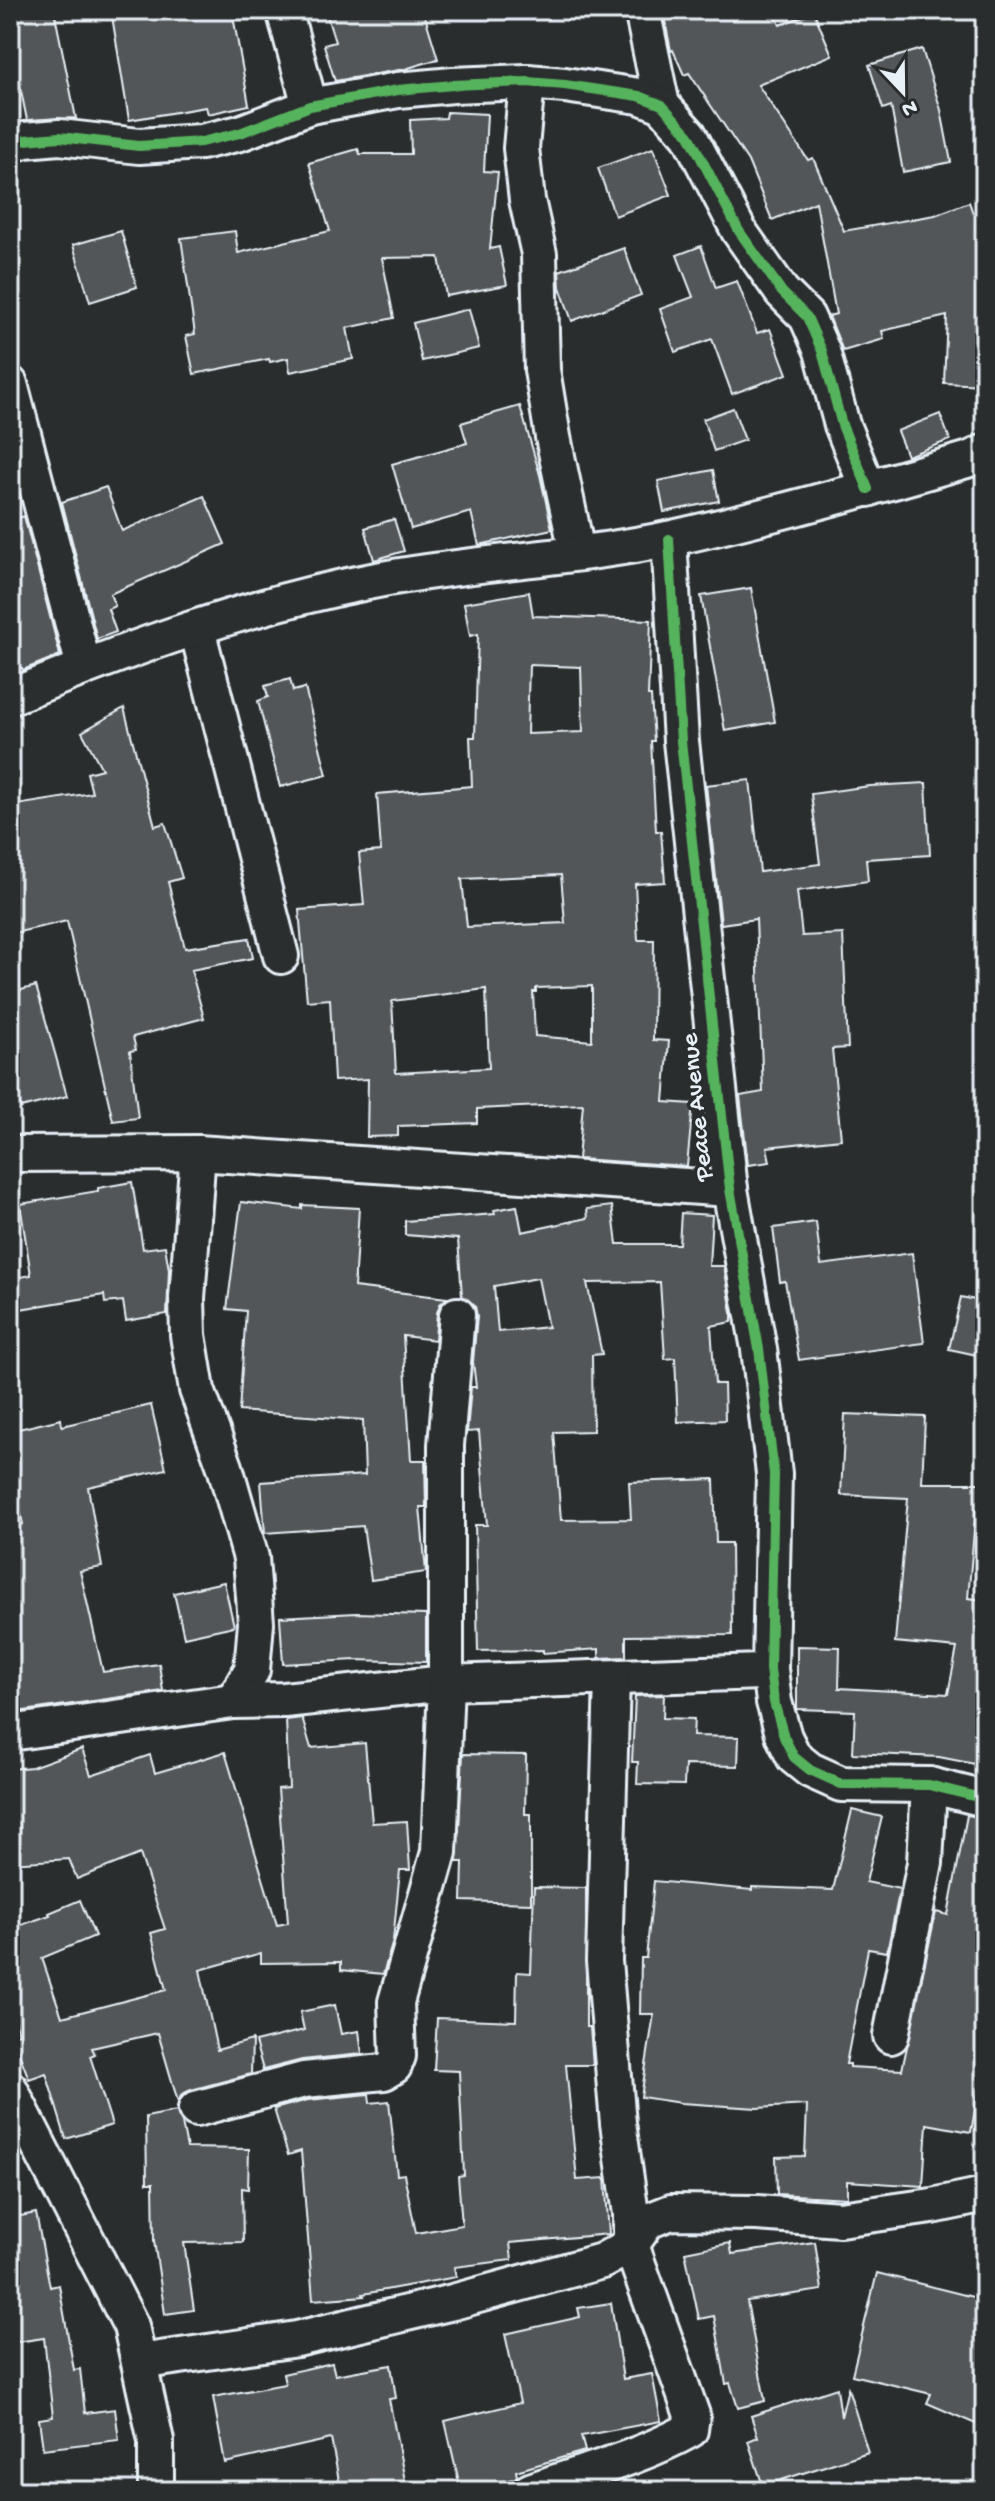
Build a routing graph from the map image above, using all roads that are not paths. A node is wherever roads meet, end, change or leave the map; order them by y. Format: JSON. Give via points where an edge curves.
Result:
{"nodes":[{"id":1,"x":284,"y":10,"type":"edge"},
{"id":2,"x":642,"y":10,"type":"edge"},
{"id":3,"x":527,"y":82,"type":"junction"},
{"id":4,"x":662,"y":105,"type":"junction"},
{"id":5,"x":310,"y":106,"type":"junction"},
{"id":6,"x":10,"y":145,"type":"edge"},
{"id":7,"x":10,"y":384,"type":"edge"},
{"id":8,"x":985,"y":452,"type":"edge"},
{"id":9,"x":868,"y":489,"type":"junction"},
{"id":10,"x":669,"y":539,"type":"junction"},
{"id":11,"x":577,"y":552,"type":"junction"},
{"id":12,"x":197,"y":629,"type":"junction"},
{"id":13,"x":84,"y":667,"type":"junction"},
{"id":14,"x":10,"y":697,"type":"edge"},
{"id":15,"x":281,"y":956,"type":"dead end"},
{"id":16,"x":198,"y":1153,"type":"junction"},
{"id":17,"x":10,"y":1154,"type":"edge"},
{"id":18,"x":730,"y":1189,"type":"junction"},
{"id":19,"x":457,"y":1315,"type":"dead end"},
{"id":20,"x":770,"y":1669,"type":"junction"},
{"id":21,"x":612,"y":1678,"type":"junction"},
{"id":22,"x":446,"y":1683,"type":"junction"},
{"id":23,"x":233,"y":1701,"type":"junction"},
{"id":24,"x":10,"y":1733,"type":"edge"},
{"id":25,"x":929,"y":1785,"type":"junction"},
{"id":26,"x":985,"y":1799,"type":"edge"},
{"id":27,"x":891,"y":2036,"type":"dead end"},
{"id":28,"x":10,"y":2089,"type":"edge"},
{"id":29,"x":196,"y":2109,"type":"dead end"},
{"id":30,"x":985,"y":2195,"type":"edge"},
{"id":31,"x":631,"y":2245,"type":"junction"},
{"id":32,"x":139,"y":2362,"type":"junction"},
{"id":33,"x":156,"y":2491,"type":"edge"},
{"id":34,"x":530,"y":2491,"type":"edge"}],
"edges":[{"from":1,"to":5,"type":"street"},
{"from":2,"to":4,"type":"street"},
{"from":3,"to":4,"type":"street","via":[[639,96]]},
{"from":3,"to":5,"type":"street","via":[[398,90]]},
{"from":3,"to":11,"type":"street","via":[[521,148],[539,254],[542,370]]},
{"from":4,"to":9,"type":"street","via":[[689,135],[739,231],[782,292],[807,317]]},
{"from":5,"to":6,"type":"street","via":[[201,142],[139,146],[59,137]]},
{"from":7,"to":13,"type":"street"},
{"from":8,"to":9,"type":"street"},
{"from":9,"to":10,"type":"street"},
{"from":10,"to":11,"type":"street"},
{"from":10,"to":18,"type":"street","name":"Peace Avenue","via":[[681,741]]},
{"from":11,"to":12,"type":"street","via":[[373,581]]},
{"from":12,"to":13,"type":"street"},
{"from":12,"to":15,"type":"street"},
{"from":13,"to":14,"type":"street"},
{"from":16,"to":17,"type":"street"},
{"from":16,"to":18,"type":"street"},
{"from":16,"to":23,"type":"street","via":[[188,1335],[197,1390],[251,1558],[256,1623],[252,1670]]},
{"from":18,"to":20,"type":"street","name":"Peace Avenue","via":[[759,1349],[774,1474]]},
{"from":19,"to":22,"type":"street","via":[[446,1445]]},
{"from":20,"to":21,"type":"street"},
{"from":20,"to":25,"type":"street","name":"Peace Avenue","via":[[784,1737],[794,1757],[810,1770],[841,1784]]},
{"from":21,"to":22,"type":"street"},
{"from":21,"to":31,"type":"street","via":[[604,1961]]},
{"from":22,"to":23,"type":"street"},
{"from":22,"to":29,"type":"street","via":[[439,1852],[396,2002],[394,2066],[362,2076],[304,2080]]},
{"from":23,"to":24,"type":"street"},
{"from":25,"to":26,"type":"street","name":"Peace Avenue"},
{"from":25,"to":27,"type":"street","via":[[925,1863]]},
{"from":28,"to":32,"type":"street","via":[[131,2326]]},
{"from":30,"to":31,"type":"street","via":[[840,2219],[671,2212],[648,2221]]},
{"from":31,"to":32,"type":"street","via":[[602,2261],[453,2302],[313,2335]]},
{"from":31,"to":34,"type":"street","via":[[692,2415],[690,2430],[635,2456]]},
{"from":32,"to":33,"type":"street","via":[[156,2441]]}]}
